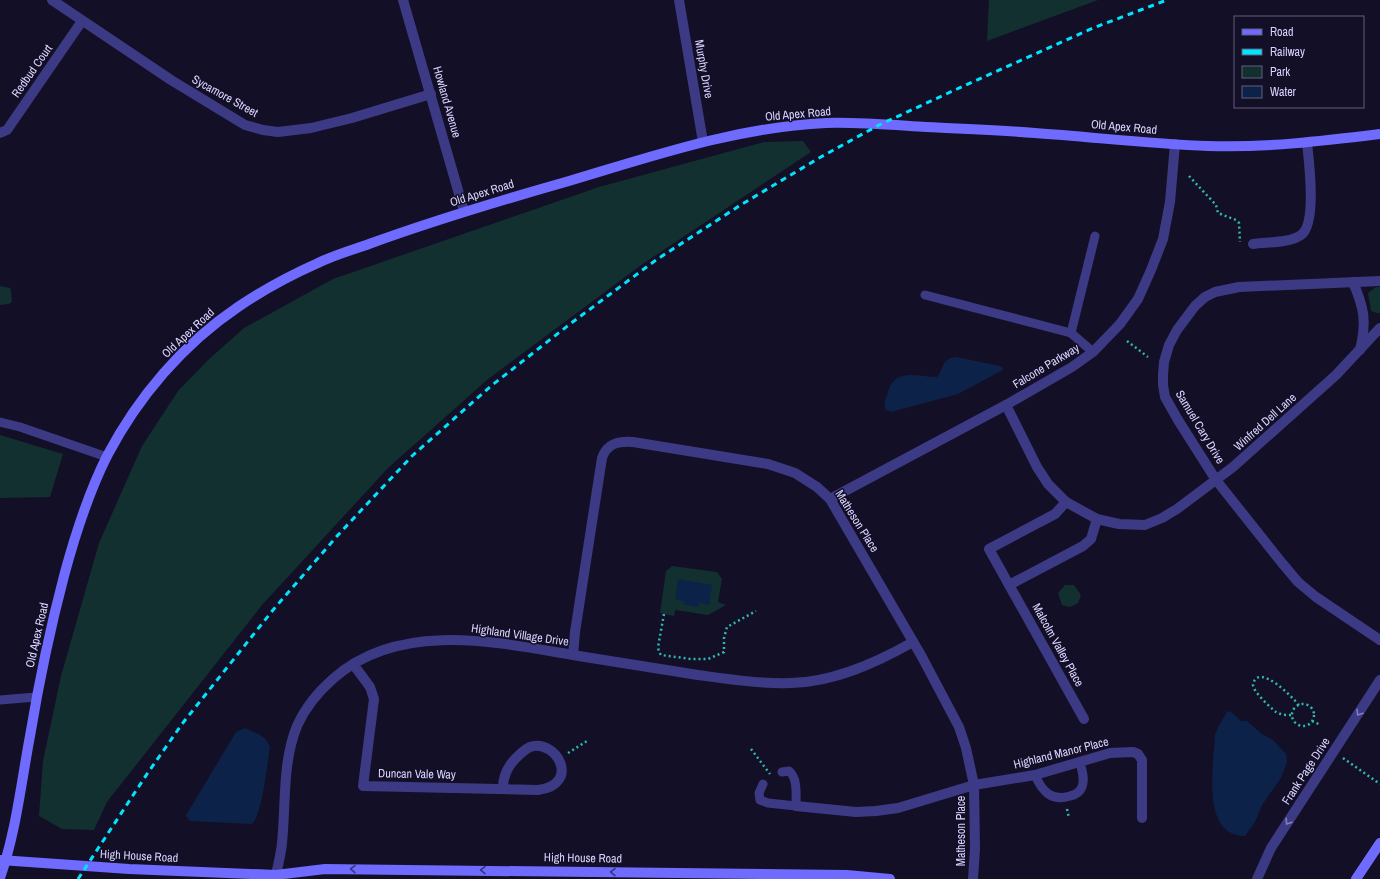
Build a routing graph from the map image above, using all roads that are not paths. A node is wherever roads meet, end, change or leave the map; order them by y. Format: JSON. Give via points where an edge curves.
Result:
{"nodes":[{"id":1,"x":52,"y":0,"type":"edge"},
{"id":2,"x":403,"y":0,"type":"edge"},
{"id":3,"x":679,"y":0,"type":"edge"},
{"id":4,"x":82,"y":21,"type":"junction"},
{"id":5,"x":431,"y":94,"type":"junction"},
{"id":6,"x":0,"y":133,"type":"edge"},
{"id":7,"x":1380,"y":134,"type":"edge"},
{"id":8,"x":703,"y":142,"type":"junction"},
{"id":9,"x":1307,"y":143,"type":"junction"},
{"id":10,"x":1175,"y":144,"type":"junction"},
{"id":11,"x":464,"y":211,"type":"junction"},
{"id":12,"x":1095,"y":236,"type":"dead end"},
{"id":13,"x":1253,"y":244,"type":"road end"},
{"id":14,"x":1380,"y":281,"type":"edge"},
{"id":15,"x":1353,"y":282,"type":"junction"},
{"id":16,"x":925,"y":296,"type":"dead end"},
{"id":17,"x":1380,"y":328,"type":"edge"},
{"id":18,"x":1071,"y":333,"type":"junction"},
{"id":19,"x":1360,"y":350,"type":"junction"},
{"id":20,"x":1093,"y":352,"type":"junction"},
{"id":21,"x":1006,"y":405,"type":"junction"},
{"id":22,"x":0,"y":422,"type":"edge"},
{"id":23,"x":107,"y":457,"type":"junction"},
{"id":24,"x":1216,"y":480,"type":"junction"},
{"id":25,"x":830,"y":499,"type":"junction"},
{"id":26,"x":1066,"y":502,"type":"junction"},
{"id":27,"x":1097,"y":519,"type":"junction"},
{"id":28,"x":1009,"y":585,"type":"junction"},
{"id":29,"x":1380,"y":640,"type":"edge"},
{"id":30,"x":913,"y":642,"type":"junction"},
{"id":31,"x":573,"y":655,"type":"junction"},
{"id":32,"x":353,"y":664,"type":"junction"},
{"id":33,"x":1380,"y":680,"type":"edge"},
{"id":34,"x":36,"y":697,"type":"junction"},
{"id":35,"x":0,"y":700,"type":"edge"},
{"id":36,"x":1084,"y":719,"type":"dead end"},
{"id":37,"x":1080,"y":763,"type":"junction"},
{"id":38,"x":782,"y":772,"type":"dead end"},
{"id":39,"x":1036,"y":774,"type":"junction"},
{"id":40,"x":763,"y":784,"type":"dead end"},
{"id":41,"x":974,"y":785,"type":"junction"},
{"id":42,"x":503,"y":788,"type":"junction"},
{"id":43,"x":796,"y":806,"type":"junction"},
{"id":44,"x":1142,"y":818,"type":"dead end"},
{"id":45,"x":1380,"y":843,"type":"edge"},
{"id":46,"x":3,"y":860,"type":"edge"},
{"id":47,"x":652,"y":876,"type":"edge"},
{"id":48,"x":0,"y":878,"type":"edge"},
{"id":49,"x":278,"y":878,"type":"edge"},
{"id":50,"x":890,"y":879,"type":"edge"},
{"id":51,"x":973,"y":879,"type":"edge"},
{"id":52,"x":1257,"y":879,"type":"edge"},
{"id":53,"x":1356,"y":879,"type":"edge"}],
"edges":[{"from":1,"to":4,"type":"street","name":"Sycamore Street"},
{"from":2,"to":5,"type":"street","name":"Howland Avenue"},
{"from":3,"to":8,"type":"street","name":"Murphy Drive"},
{"from":4,"to":5,"type":"street","name":"Sycamore Street","via":[[171,80],[245,124],[263,130],[278,132],[311,128]]},
{"from":4,"to":6,"type":"street","name":"Redbud Court","via":[[7,130]]},
{"from":5,"to":11,"type":"street","name":"Howland Avenue"},
{"from":7,"to":9,"type":"street","name":"Old Apex Road"},
{"from":8,"to":10,"type":"street","name":"Old Apex Road","via":[[799,125],[851,123]]},
{"from":8,"to":11,"type":"street","name":"Old Apex Road"},
{"from":9,"to":10,"type":"street","name":"Old Apex Road","via":[[1243,146]]},
{"from":9,"to":13,"type":"street","via":[[1311,198],[1307,228],[1302,235],[1291,240]]},
{"from":10,"to":20,"type":"street","name":"Falcone Parkway","via":[[1170,202],[1163,239],[1151,270],[1138,299],[1120,324]]},
{"from":11,"to":23,"type":"street","name":"Old Apex Road","via":[[320,262],[239,306],[208,329],[156,382],[130,416]]},
{"from":12,"to":18,"type":"lane"},
{"from":14,"to":15,"type":"street","name":"Samuel Cary Drive"},
{"from":15,"to":19,"type":"street","via":[[1364,316]]},
{"from":15,"to":24,"type":"street","name":"Samuel Cary Drive","via":[[1226,289],[1206,297],[1185,318],[1169,345],[1164,362],[1165,397]]},
{"from":16,"to":18,"type":"lane"},
{"from":17,"to":19,"type":"street","name":"Winfred Dell Lane"},
{"from":18,"to":20,"type":"lane"},
{"from":19,"to":24,"type":"street","name":"Winfred Dell Lane","via":[[1331,381]]},
{"from":20,"to":21,"type":"street","name":"Falcone Parkway"},
{"from":21,"to":25,"type":"street","name":"Falcone Parkway"},
{"from":21,"to":26,"type":"street","name":"Winfred Dell Lane","via":[[1037,468],[1048,484]]},
{"from":22,"to":23,"type":"lane"},
{"from":23,"to":34,"type":"street","name":"Old Apex Road","via":[[74,539],[52,620]]},
{"from":24,"to":27,"type":"street","name":"Winfred Dell Lane","via":[[1162,518],[1145,525],[1119,524]]},
{"from":24,"to":29,"type":"street","name":"Samuel Cary Drive","via":[[1298,582],[1324,603]]},
{"from":25,"to":30,"type":"street","name":"Matheson Place"},
{"from":25,"to":31,"type":"street","name":"Matheson Place","via":[[795,473],[768,464],[633,442],[612,445],[602,458]]},
{"from":26,"to":27,"type":"street","name":"Winfred Dell Lane"},
{"from":26,"to":28,"type":"street","name":"Malcolm Valley Place","via":[[1054,514],[989,548]]},
{"from":27,"to":28,"type":"street","via":[[1091,539],[1083,546]]},
{"from":28,"to":36,"type":"street","name":"Malcolm Valley Place"},
{"from":30,"to":31,"type":"street","name":"Highland Village Drive","via":[[873,663],[847,672],[816,681],[791,683],[734,680]]},
{"from":30,"to":41,"type":"street","name":"Matheson Place","via":[[960,727]]},
{"from":31,"to":32,"type":"street","name":"Highland Village Drive","via":[[456,639],[390,648]]},
{"from":32,"to":42,"type":"street","name":"Duncan Vale Way","via":[[370,687],[374,699],[363,786]]},
{"from":32,"to":49,"type":"street","name":"Highland Village Drive","via":[[324,686],[297,727],[287,769]]},
{"from":33,"to":52,"type":"street","name":"Frank Page Drive","one_way":true,"via":[[1271,848]]},
{"from":34,"to":35,"type":"lane"},
{"from":34,"to":46,"type":"street","name":"Old Apex Road","via":[[13,830]]},
{"from":37,"to":39,"type":"street","name":"Highland Manor Place"},
{"from":37,"to":39,"type":"lane","via":[[1082,786],[1077,793],[1068,797],[1051,796],[1044,790]]},
{"from":37,"to":44,"type":"street","name":"Highland Manor Place","via":[[1110,753],[1129,751],[1138,754],[1143,764]]},
{"from":38,"to":43,"type":"lane","via":[[789,771],[793,776]]},
{"from":39,"to":41,"type":"street","name":"Highland Manor Place"},
{"from":40,"to":43,"type":"lane","via":[[759,793],[760,800]]},
{"from":41,"to":43,"type":"street","name":"Highland Manor Place","via":[[898,808],[876,811],[856,812]]},
{"from":41,"to":51,"type":"street","name":"Matheson Place"},
{"from":42,"to":42,"type":"street","name":"Duncan Vale Way","via":[[538,790],[552,786],[562,776],[560,763],[552,751],[544,747],[530,747],[509,767],[503,780]]},
{"from":45,"to":53,"type":"street"},
{"from":46,"to":48,"type":"street","name":"Old Apex Road"},
{"from":46,"to":49,"type":"street","name":"High House Road"},
{"from":47,"to":49,"type":"street","name":"High House Road","one_way":true,"via":[[325,869]]},
{"from":47,"to":50,"type":"street","name":"High House Road","via":[[847,875]]}]}
